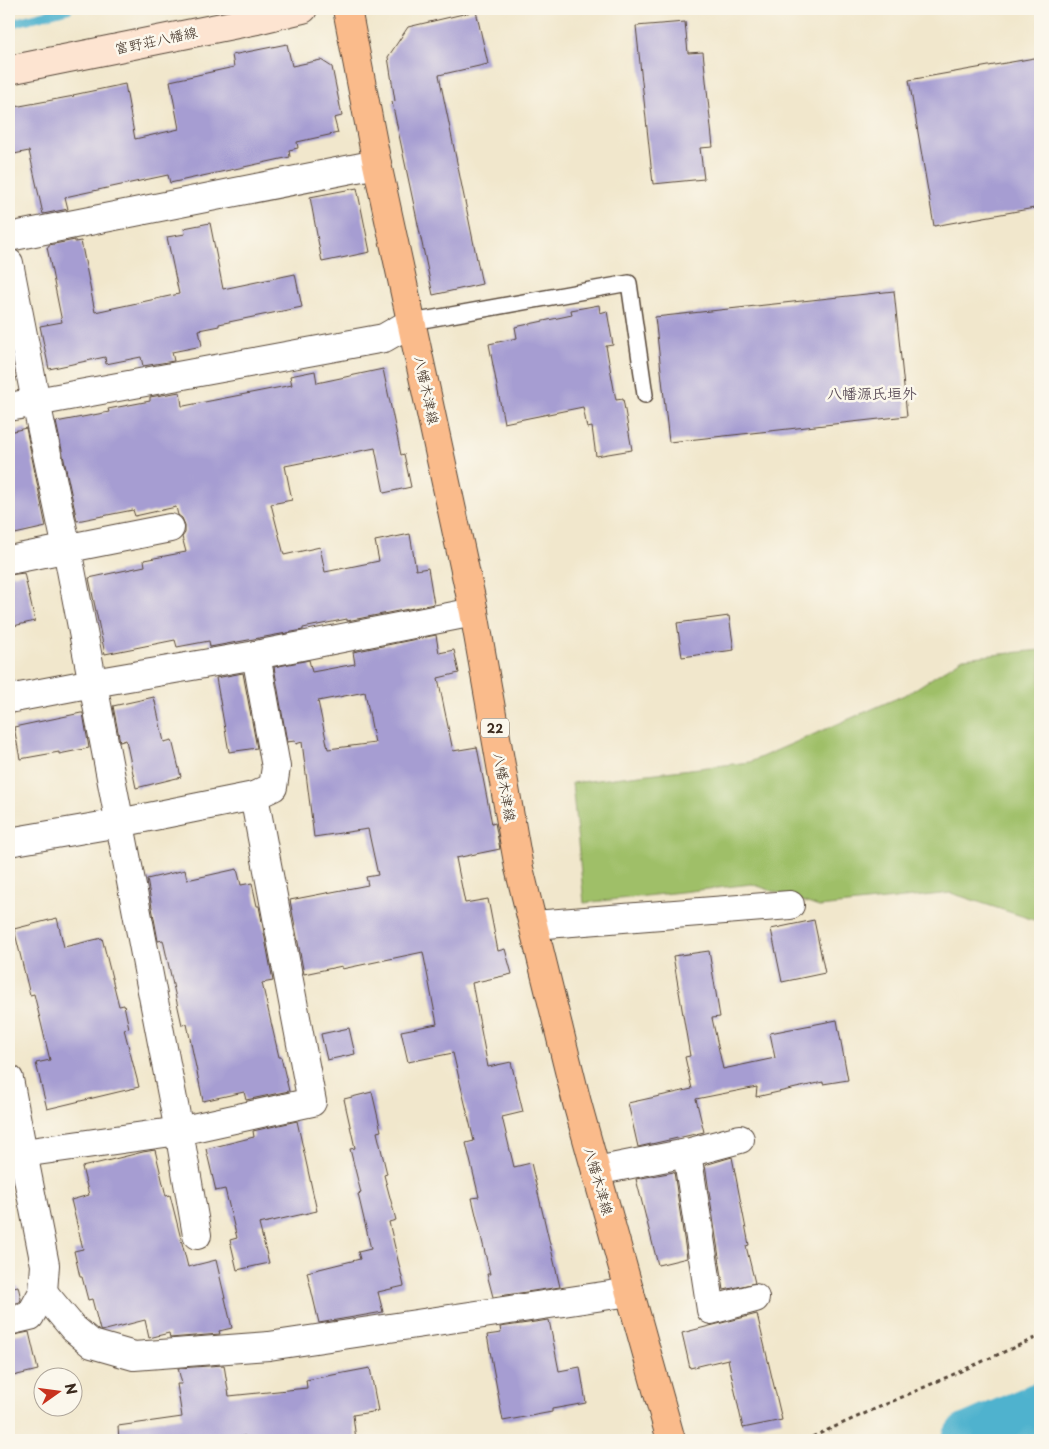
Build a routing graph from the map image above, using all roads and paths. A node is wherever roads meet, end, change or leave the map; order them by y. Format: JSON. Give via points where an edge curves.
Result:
{"nodes":[{"id":1,"x":303,"y":9,"type":"edge"},
{"id":2,"x":347,"y":9,"type":"edge"},
{"id":3,"x":9,"y":70,"type":"edge"},
{"id":4,"x":377,"y":164,"type":"junction"},
{"id":5,"x":9,"y":237,"type":"edge"},
{"id":6,"x":9,"y":263,"type":"edge"},
{"id":7,"x":412,"y":322,"type":"junction"},
{"id":8,"x":645,"y":395,"type":"dead end"},
{"id":9,"x":36,"y":402,"type":"junction"},
{"id":10,"x":9,"y":407,"type":"edge"},
{"id":11,"x":170,"y":528,"type":"dead end"},
{"id":12,"x":67,"y":549,"type":"junction"},
{"id":13,"x":9,"y":560,"type":"edge"},
{"id":14,"x":474,"y":612,"type":"junction"},
{"id":15,"x":256,"y":655,"type":"junction"},
{"id":16,"x":93,"y":683,"type":"junction"},
{"id":17,"x":9,"y":699,"type":"edge"},
{"id":18,"x":254,"y":796,"type":"junction"},
{"id":19,"x":119,"y":823,"type":"junction"},
{"id":20,"x":9,"y":842,"type":"edge"},
{"id":21,"x":790,"y":905,"type":"dead end"},
{"id":22,"x":534,"y":925,"type":"junction"},
{"id":23,"x":9,"y":1079,"type":"edge"},
{"id":24,"x":179,"y":1131,"type":"junction"},
{"id":25,"x":740,"y":1139,"type":"dead end"},
{"id":26,"x":23,"y":1153,"type":"junction"},
{"id":27,"x":687,"y":1153,"type":"junction"},
{"id":28,"x":596,"y":1172,"type":"junction"},
{"id":29,"x":197,"y":1235,"type":"dead end"},
{"id":30,"x":43,"y":1292,"type":"junction"},
{"id":31,"x":630,"y":1292,"type":"junction"},
{"id":32,"x":755,"y":1298,"type":"dead end"},
{"id":33,"x":9,"y":1321,"type":"edge"},
{"id":34,"x":1040,"y":1336,"type":"edge"},
{"id":35,"x":671,"y":1440,"type":"edge"},
{"id":36,"x":805,"y":1440,"type":"edge"}],
"edges":[{"from":1,"to":3,"type":"main road","name":"富野荘八幡線"},
{"from":2,"to":4,"type":"main road","name":"八幡木津線","number":"22"},
{"from":4,"to":5,"type":"street"},
{"from":4,"to":7,"type":"main road","name":"八幡木津線","number":"22"},
{"from":6,"to":9,"type":"street"},
{"from":7,"to":8,"type":"lane","via":[[629,283]]},
{"from":7,"to":9,"type":"street","via":[[384,338]]},
{"from":7,"to":14,"type":"main road","name":"八幡木津線","number":"22"},
{"from":9,"to":10,"type":"street"},
{"from":9,"to":12,"type":"street"},
{"from":11,"to":12,"type":"street"},
{"from":12,"to":13,"type":"street"},
{"from":12,"to":16,"type":"street"},
{"from":14,"to":15,"type":"street"},
{"from":14,"to":22,"type":"main road","name":"八幡木津線","number":"22","via":[[519,868]]},
{"from":15,"to":16,"type":"street"},
{"from":15,"to":18,"type":"street","via":[[276,767],[274,787]]},
{"from":16,"to":17,"type":"street"},
{"from":16,"to":19,"type":"street"},
{"from":18,"to":19,"type":"street"},
{"from":18,"to":24,"type":"street","via":[[312,1102]]},
{"from":19,"to":20,"type":"street"},
{"from":19,"to":24,"type":"street"},
{"from":21,"to":22,"type":"street"},
{"from":22,"to":28,"type":"main road","name":"八幡木津線","number":"22"},
{"from":23,"to":26,"type":"street"},
{"from":24,"to":26,"type":"street"},
{"from":24,"to":29,"type":"street"},
{"from":25,"to":27,"type":"street"},
{"from":26,"to":30,"type":"street","via":[[45,1266]]},
{"from":27,"to":28,"type":"street"},
{"from":27,"to":32,"type":"street","via":[[711,1310]]},
{"from":28,"to":31,"type":"main road","name":"八幡木津線","number":"22"},
{"from":30,"to":31,"type":"street","via":[[73,1328],[92,1344],[134,1356],[268,1346]]},
{"from":30,"to":33,"type":"street","via":[[30,1316]]},
{"from":31,"to":35,"type":"main road","name":"八幡木津線","number":"22"},
{"from":34,"to":36,"type":"path"}]}
